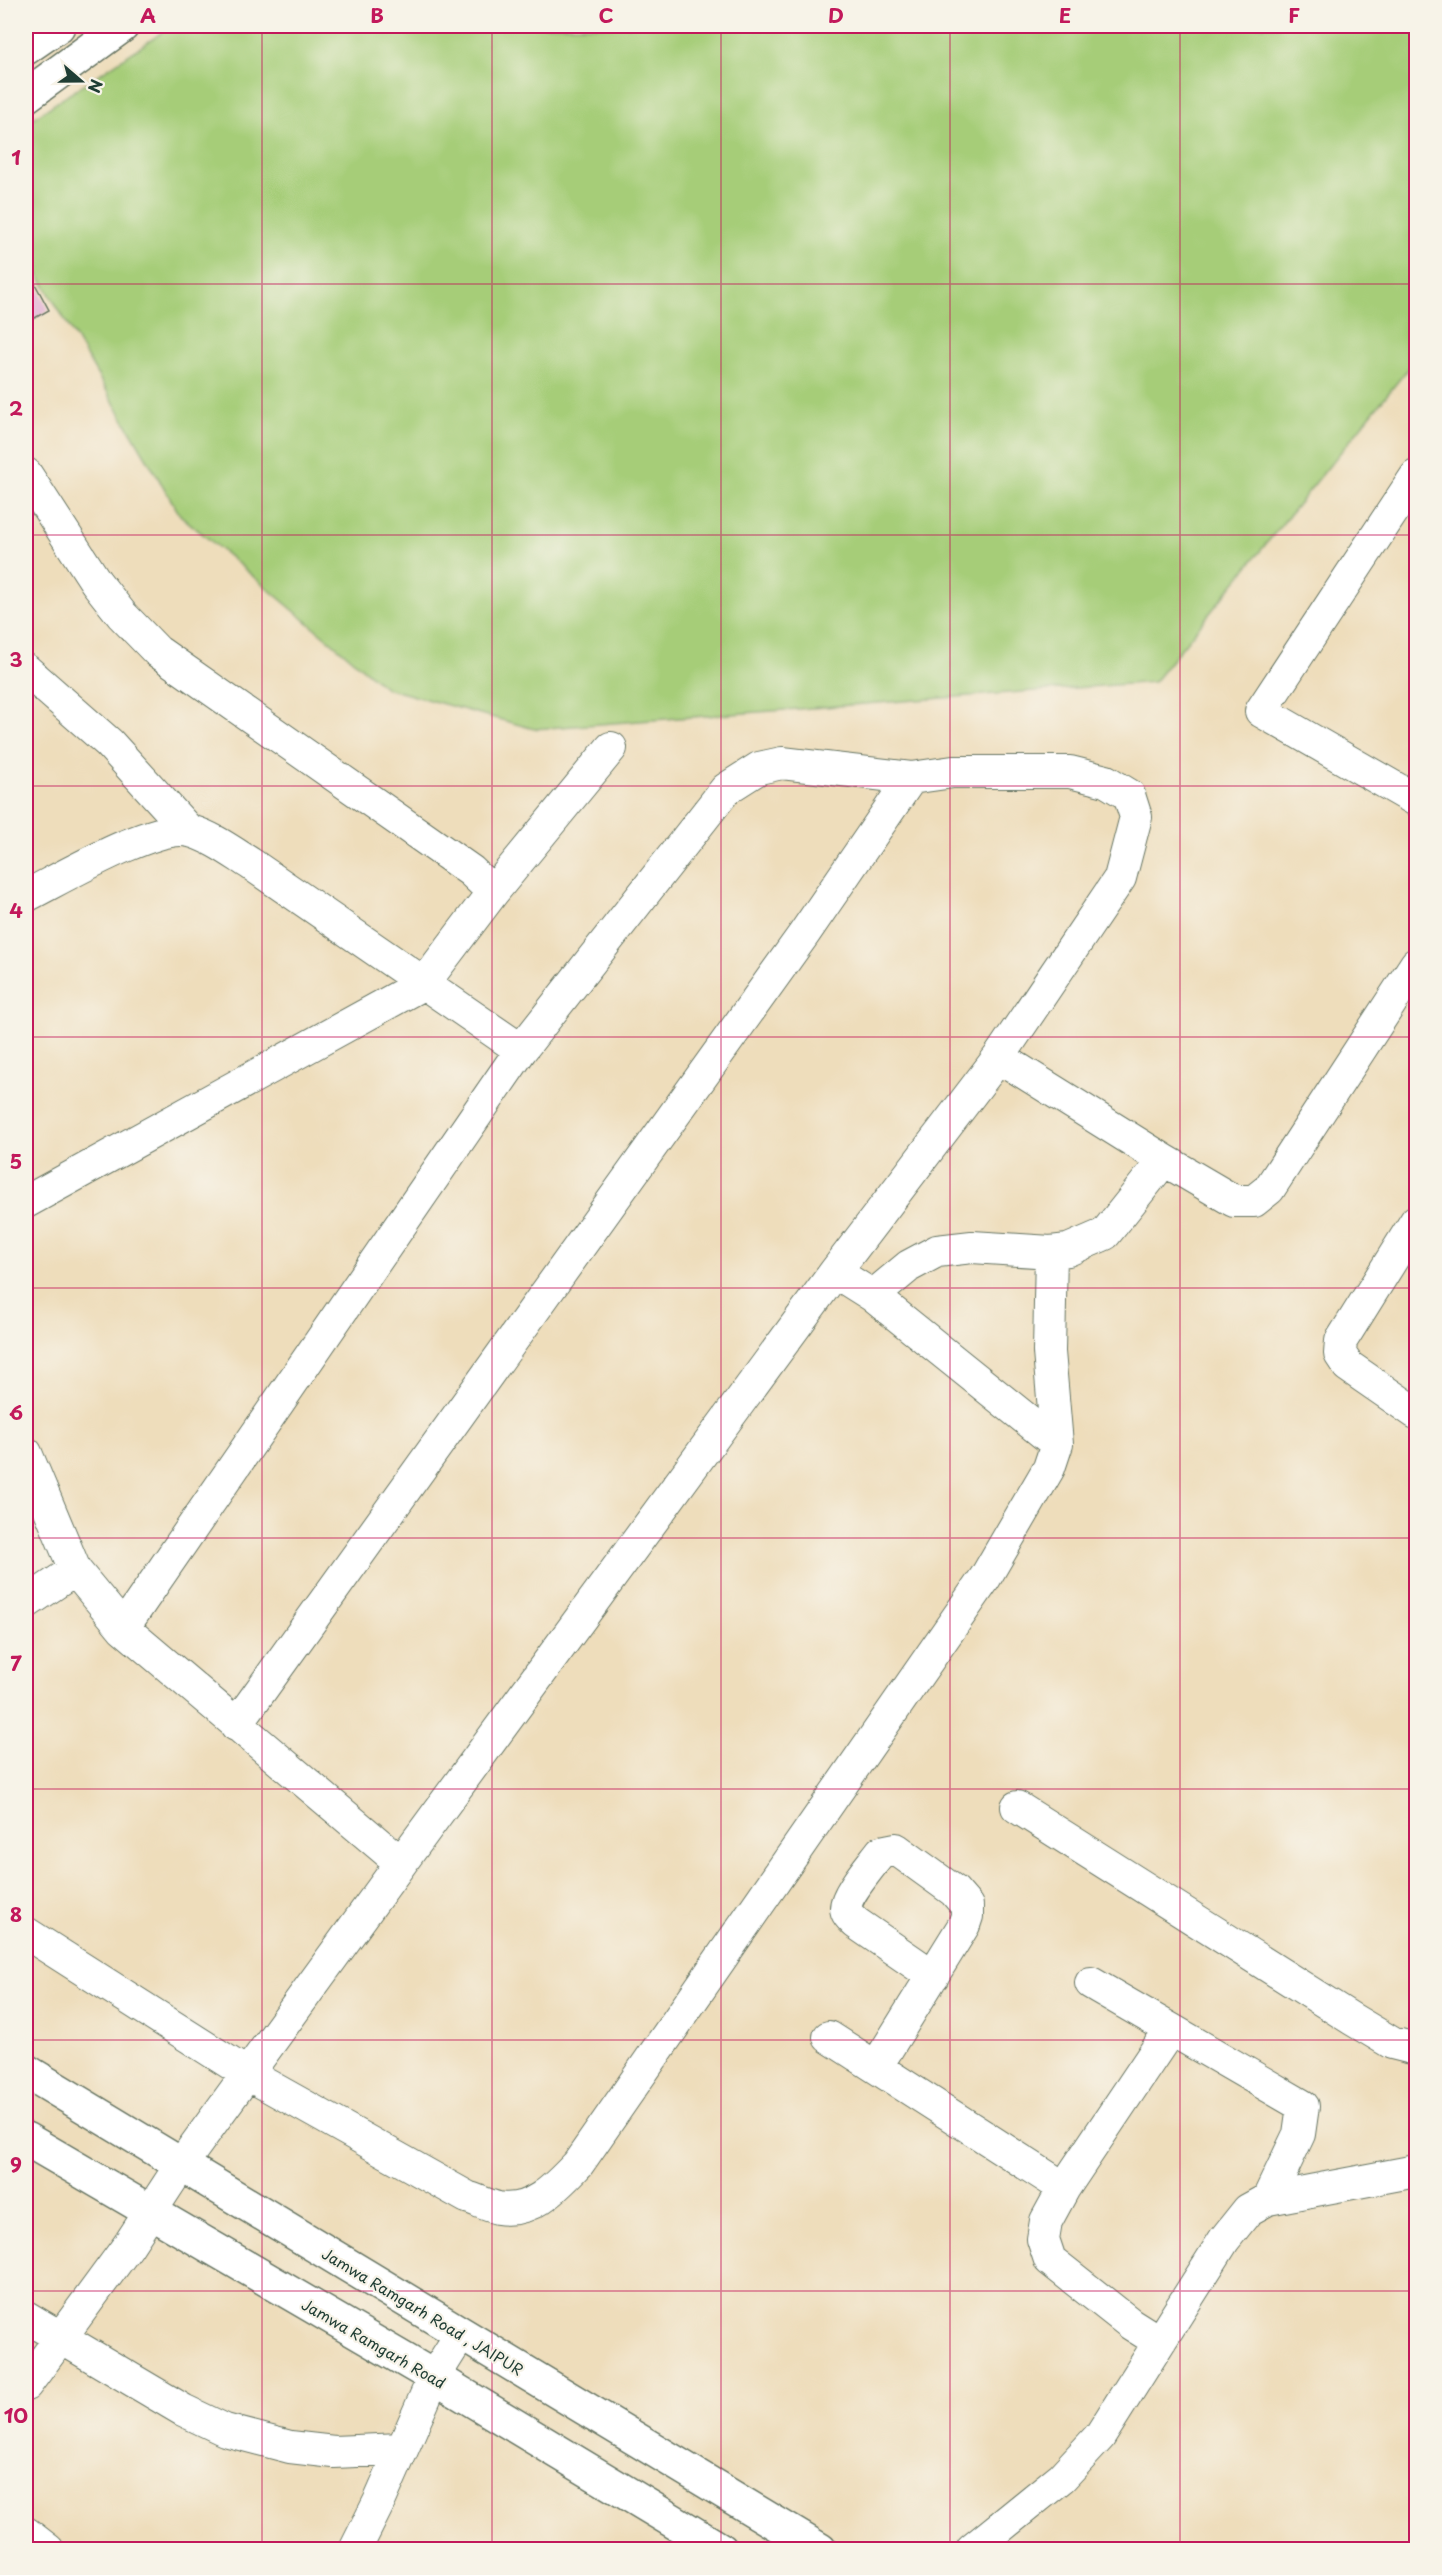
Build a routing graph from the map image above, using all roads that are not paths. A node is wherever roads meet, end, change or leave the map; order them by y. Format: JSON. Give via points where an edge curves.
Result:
{"nodes":[{"id":1,"x":58,"y":26,"type":"edge"},
{"id":2,"x":116,"y":27,"type":"edge"},
{"id":3,"x":26,"y":48,"type":"edge"},
{"id":4,"x":26,"y":96,"type":"edge"},
{"id":5,"x":26,"y":474,"type":"edge"},
{"id":6,"x":1416,"y":476,"type":"edge"},
{"id":7,"x":26,"y":670,"type":"edge"},
{"id":8,"x":611,"y":748,"type":"dead end"},
{"id":9,"x":911,"y":778,"type":"junction"},
{"id":10,"x":1416,"y":800,"type":"edge"},
{"id":11,"x":189,"y":831,"type":"junction"},
{"id":12,"x":493,"y":892,"type":"junction"},
{"id":13,"x":26,"y":896,"type":"edge"},
{"id":14,"x":1416,"y":964,"type":"edge"},
{"id":15,"x":424,"y":983,"type":"junction"},
{"id":16,"x":521,"y":1050,"type":"junction"},
{"id":17,"x":999,"y":1058,"type":"junction"},
{"id":18,"x":1164,"y":1160,"type":"junction"},
{"id":19,"x":26,"y":1202,"type":"edge"},
{"id":20,"x":1416,"y":1221,"type":"edge"},
{"id":21,"x":1051,"y":1252,"type":"junction"},
{"id":22,"x":835,"y":1272,"type":"junction"},
{"id":23,"x":873,"y":1296,"type":"junction"},
{"id":24,"x":1416,"y":1413,"type":"edge"},
{"id":25,"x":1057,"y":1444,"type":"junction"},
{"id":26,"x":26,"y":1453,"type":"edge"},
{"id":27,"x":75,"y":1570,"type":"junction"},
{"id":28,"x":26,"y":1603,"type":"edge"},
{"id":29,"x":123,"y":1628,"type":"junction"},
{"id":30,"x":236,"y":1725,"type":"junction"},
{"id":31,"x":1017,"y":1807,"type":"dead end"},
{"id":32,"x":400,"y":1863,"type":"junction"},
{"id":33,"x":26,"y":1934,"type":"edge"},
{"id":34,"x":933,"y":1976,"type":"dead end"},
{"id":35,"x":1091,"y":1983,"type":"dead end"},
{"id":36,"x":1170,"y":2030,"type":"junction"},
{"id":37,"x":829,"y":2037,"type":"dead end"},
{"id":38,"x":1416,"y":2049,"type":"edge"},
{"id":39,"x":876,"y":2067,"type":"junction"},
{"id":40,"x":26,"y":2071,"type":"edge"},
{"id":41,"x":249,"y":2075,"type":"junction"},
{"id":42,"x":26,"y":2139,"type":"edge"},
{"id":43,"x":181,"y":2166,"type":"junction"},
{"id":44,"x":1416,"y":2171,"type":"edge"},
{"id":45,"x":1064,"y":2188,"type":"junction"},
{"id":46,"x":1268,"y":2199,"type":"junction"},
{"id":47,"x":150,"y":2213,"type":"junction"},
{"id":48,"x":26,"y":2317,"type":"edge"},
{"id":49,"x":461,"y":2334,"type":"junction"},
{"id":50,"x":60,"y":2337,"type":"junction"},
{"id":51,"x":1158,"y":2341,"type":"junction"},
{"id":52,"x":434,"y":2377,"type":"junction"},
{"id":53,"x":26,"y":2385,"type":"edge"},
{"id":54,"x":401,"y":2449,"type":"junction"},
{"id":55,"x":26,"y":2533,"type":"edge"},
{"id":56,"x":48,"y":2550,"type":"edge"},
{"id":57,"x":355,"y":2550,"type":"edge"},
{"id":58,"x":721,"y":2550,"type":"edge"},
{"id":59,"x":820,"y":2550,"type":"edge"},
{"id":60,"x":972,"y":2550,"type":"edge"}],
"edges":[{"from":1,"to":3,"type":"highway"},
{"from":2,"to":4,"type":"highway"},
{"from":5,"to":12,"type":"street","via":[[96,582],[157,651],[471,871]]},
{"from":6,"to":10,"type":"street","via":[[1261,711]]},
{"from":7,"to":11,"type":"street","via":[[109,743]]},
{"from":8,"to":12,"type":"street"},
{"from":9,"to":16,"type":"street","via":[[782,763],[744,776],[726,789]]},
{"from":9,"to":17,"type":"street","via":[[954,772],[1070,772],[1106,781],[1129,795],[1136,817],[1120,878]]},
{"from":9,"to":30,"type":"street","via":[[797,944]]},
{"from":11,"to":13,"type":"street","via":[[165,830]]},
{"from":11,"to":15,"type":"street","via":[[251,864]]},
{"from":12,"to":15,"type":"street"},
{"from":14,"to":18,"type":"street","via":[[1269,1189],[1254,1201],[1234,1201]]},
{"from":15,"to":16,"type":"street"},
{"from":15,"to":19,"type":"street"},
{"from":16,"to":29,"type":"street"},
{"from":17,"to":18,"type":"street"},
{"from":17,"to":22,"type":"street"},
{"from":18,"to":21,"type":"street","via":[[1105,1234],[1068,1250]]},
{"from":20,"to":24,"type":"street","via":[[1341,1341],[1340,1354],[1348,1366]]},
{"from":21,"to":23,"type":"street","via":[[972,1246],[937,1251],[909,1266]]},
{"from":21,"to":25,"type":"street","via":[[1049,1352]]},
{"from":22,"to":23,"type":"street"},
{"from":22,"to":32,"type":"street"},
{"from":23,"to":25,"type":"street"},
{"from":25,"to":41,"type":"street","via":[[1049,1468],[985,1578],[578,2164],[554,2190],[524,2207],[499,2208],[467,2197]]},
{"from":26,"to":27,"type":"street"},
{"from":27,"to":28,"type":"street"},
{"from":27,"to":29,"type":"street"},
{"from":29,"to":30,"type":"street"},
{"from":30,"to":32,"type":"street"},
{"from":31,"to":38,"type":"street","via":[[1352,2019],[1392,2043]]},
{"from":32,"to":41,"type":"street"},
{"from":33,"to":41,"type":"street"},
{"from":34,"to":39,"type":"street"},
{"from":35,"to":36,"type":"street"},
{"from":36,"to":45,"type":"street"},
{"from":36,"to":46,"type":"street","via":[[1303,2106],[1299,2134]]},
{"from":37,"to":39,"type":"street"},
{"from":39,"to":45,"type":"street"},
{"from":40,"to":43,"type":"highway","name":"Jamwa Ramgarh Road , JAIPUR"},
{"from":41,"to":43,"type":"street"},
{"from":42,"to":47,"type":"highway","name":"Jamwa Ramgarh Road"},
{"from":43,"to":47,"type":"street"},
{"from":43,"to":49,"type":"highway","name":"Jamwa Ramgarh Road , JAIPUR"},
{"from":44,"to":46,"type":"street"},
{"from":45,"to":51,"type":"street","via":[[1046,2221],[1043,2239],[1050,2260]]},
{"from":46,"to":51,"type":"street","via":[[1248,2210],[1224,2240]]},
{"from":47,"to":50,"type":"street"},
{"from":47,"to":52,"type":"highway","name":"Jamwa Ramgarh Road"},
{"from":48,"to":50,"type":"street"},
{"from":49,"to":52,"type":"street"},
{"from":49,"to":59,"type":"highway","name":"Jamwa Ramgarh Road , JAIPUR"},
{"from":50,"to":53,"type":"street"},
{"from":50,"to":54,"type":"street","via":[[183,2410],[225,2430],[334,2452]]},
{"from":51,"to":60,"type":"street","via":[[1100,2436],[1062,2477]]},
{"from":52,"to":54,"type":"street"},
{"from":52,"to":58,"type":"highway","name":"Jamwa Ramgarh Road"},
{"from":54,"to":57,"type":"street"},
{"from":55,"to":56,"type":"street"}]}
